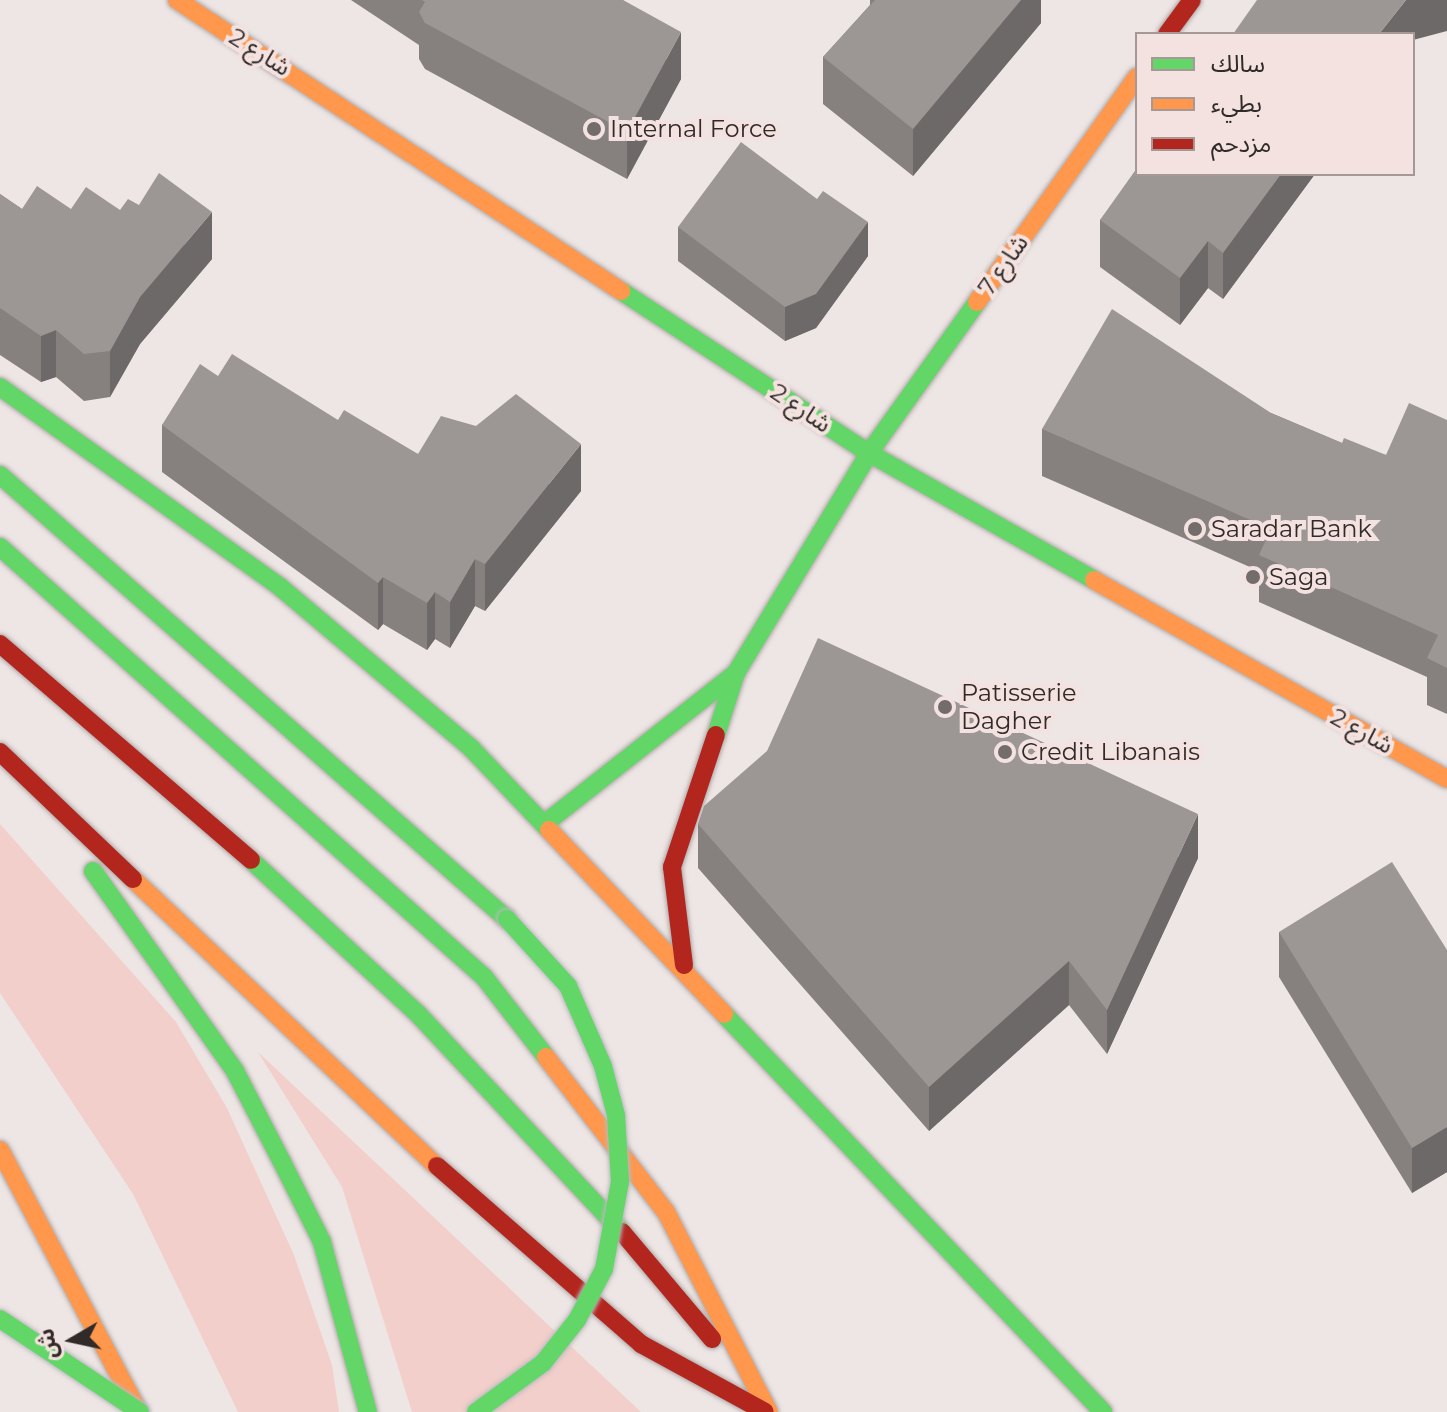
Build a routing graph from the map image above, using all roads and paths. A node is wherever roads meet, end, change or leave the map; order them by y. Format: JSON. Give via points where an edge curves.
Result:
{"nodes":[{"id":1,"x":177,"y":0,"type":"edge"},
{"id":2,"x":1192,"y":0,"type":"edge"},
{"id":3,"x":1168,"y":32,"type":"edge"},
{"id":4,"x":1135,"y":80,"type":"edge"},
{"id":5,"x":0,"y":387,"type":"edge"},
{"id":6,"x":869,"y":453,"type":"junction"},
{"id":7,"x":0,"y":475,"type":"edge"},
{"id":8,"x":0,"y":547,"type":"edge"},
{"id":9,"x":0,"y":644,"type":"edge"},
{"id":10,"x":736,"y":673,"type":"junction"},
{"id":11,"x":0,"y":753,"type":"edge"},
{"id":12,"x":1447,"y":779,"type":"edge"},
{"id":13,"x":548,"y":821,"type":"junction"},
{"id":14,"x":684,"y":965,"type":"junction"},
{"id":15,"x":0,"y":1150,"type":"edge"},
{"id":16,"x":0,"y":1319,"type":"edge"},
{"id":17,"x":140,"y":1411,"type":"edge"},
{"id":18,"x":368,"y":1412,"type":"edge"},
{"id":19,"x":476,"y":1412,"type":"edge"},
{"id":20,"x":767,"y":1412,"type":"edge"},
{"id":21,"x":1103,"y":1412,"type":"edge"}],
"edges":[{"from":1,"to":6,"type":"main road","name":"شارع 2"},
{"from":2,"to":3,"type":"main road"},
{"from":4,"to":6,"type":"main road","name":"شارع 7"},
{"from":5,"to":13,"type":"main road","via":[[280,587]]},
{"from":6,"to":10,"type":"main road","name":"شارع 7"},
{"from":6,"to":12,"type":"main road","name":"شارع 2"},
{"from":7,"to":19,"type":"main road","bridge":true,"via":[[507,919],[568,986],[603,1066],[616,1115],[620,1182],[604,1269],[577,1320],[543,1363]]},
{"from":8,"to":20,"type":"main road","via":[[484,977],[666,1212]]},
{"from":9,"to":20,"type":"main road","via":[[298,900],[418,1014],[562,1161]]},
{"from":10,"to":13,"type":"main road"},
{"from":10,"to":14,"type":"main road","via":[[672,867]]},
{"from":11,"to":18,"type":"main road","via":[[129,917],[235,1071],[322,1242]]},
{"from":11,"to":20,"type":"main road","via":[[399,1133],[641,1344]]},
{"from":13,"to":14,"type":"main road"},
{"from":14,"to":21,"type":"main road"},
{"from":15,"to":17,"type":"main road"},
{"from":16,"to":17,"type":"main road","bridge":true}]}
